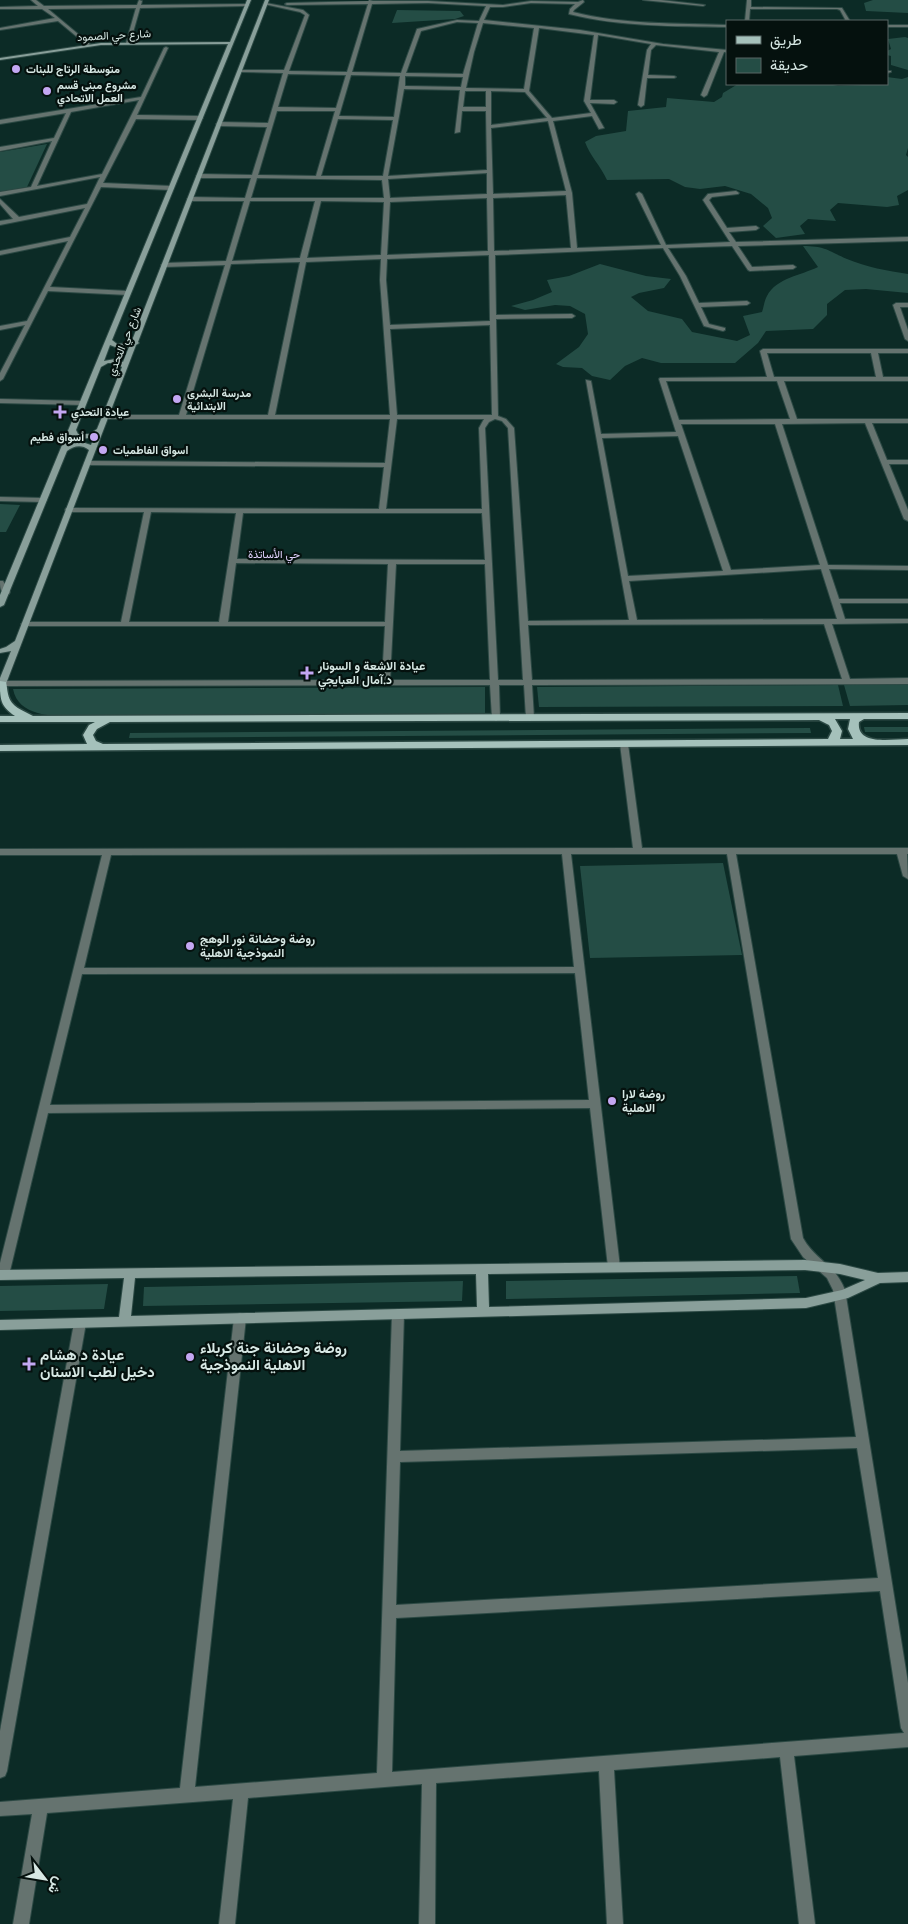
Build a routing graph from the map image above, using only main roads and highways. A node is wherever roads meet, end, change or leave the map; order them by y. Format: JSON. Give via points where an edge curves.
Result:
{"nodes":[{"id":1,"x":248,"y":2,"type":"edge"},
{"id":2,"x":267,"y":2,"type":"edge"},
{"id":3,"x":249,"y":23,"type":"junction"},
{"id":4,"x":194,"y":45,"type":"junction"},
{"id":5,"x":230,"y":46,"type":"junction"},
{"id":6,"x":0,"y":58,"type":"edge"},
{"id":7,"x":0,"y":63,"type":"edge"},
{"id":8,"x":110,"y":341,"type":"junction"},
{"id":9,"x":136,"y":342,"type":"junction"},
{"id":10,"x":98,"y":366,"type":"junction"},
{"id":11,"x":125,"y":366,"type":"junction"},
{"id":12,"x":72,"y":430,"type":"junction"},
{"id":13,"x":101,"y":430,"type":"junction"},
{"id":14,"x":64,"y":450,"type":"junction"},
{"id":15,"x":93,"y":450,"type":"junction"},
{"id":16,"x":0,"y":605,"type":"edge"},
{"id":17,"x":18,"y":642,"type":"junction"},
{"id":18,"x":0,"y":651,"type":"edge"},
{"id":19,"x":1,"y":687,"type":"edge"},
{"id":20,"x":860,"y":716,"type":"junction"},
{"id":21,"x":908,"y":716,"type":"edge"},
{"id":22,"x":822,"y":717,"type":"junction"},
{"id":23,"x":112,"y":719,"type":"junction"},
{"id":24,"x":0,"y":720,"type":"edge"},
{"id":25,"x":44,"y":720,"type":"junction"},
{"id":26,"x":866,"y":742,"type":"junction"},
{"id":27,"x":908,"y":742,"type":"edge"},
{"id":28,"x":831,"y":743,"type":"junction"},
{"id":29,"x":0,"y":748,"type":"edge"},
{"id":30,"x":103,"y":748,"type":"junction"},
{"id":31,"x":482,"y":1269,"type":"junction"},
{"id":32,"x":130,"y":1274,"type":"junction"},
{"id":33,"x":1,"y":1275,"type":"edge"},
{"id":34,"x":908,"y":1277,"type":"edge"},
{"id":35,"x":878,"y":1278,"type":"junction"},
{"id":36,"x":483,"y":1311,"type":"junction"},
{"id":37,"x":124,"y":1321,"type":"junction"},
{"id":38,"x":0,"y":1325,"type":"edge"}],
"edges":[{"from":1,"to":3,"type":"main road","name":"شارع حي التحدي"},
{"from":2,"to":3,"type":"main road","name":"شارع حي التحدي","via":[[261,17]]},
{"from":3,"to":5,"type":"main road","name":"شارع حي التحدي","via":[[237,28]]},
{"from":3,"to":9,"type":"main road","name":"شارع حي التحدي","via":[[240,71]]},
{"from":4,"to":5,"type":"main road"},
{"from":4,"to":6,"type":"main road","name":"شارع حي الصمود","via":[[88,45]]},
{"from":4,"to":7,"type":"main road","via":[[90,50]]},
{"from":5,"to":8,"type":"main road","name":"شارع حي التحدي"},
{"from":8,"to":9,"type":"main road","via":[[120,346]]},
{"from":8,"to":10,"type":"main road","name":"شارع حي التحدي"},
{"from":9,"to":11,"type":"main road","name":"شارع حي التحدي"},
{"from":10,"to":11,"type":"main road","via":[[114,361]]},
{"from":10,"to":12,"type":"main road","name":"شارع حي التحدي"},
{"from":11,"to":13,"type":"main road","name":"شارع حي التحدي"},
{"from":12,"to":13,"type":"main road","via":[[83,437]]},
{"from":12,"to":14,"type":"main road","name":"شارع حي التحدي"},
{"from":13,"to":15,"type":"main road","name":"شارع حي التحدي"},
{"from":14,"to":15,"type":"main road","via":[[79,444]]},
{"from":14,"to":16,"type":"main road","name":"شارع حي التحدي"},
{"from":15,"to":17,"type":"main road","name":"شارع حي التحدي"},
{"from":17,"to":18,"type":"main road"},
{"from":17,"to":19,"type":"main road","name":"شارع حي التحدي"},
{"from":19,"to":25,"type":"main road","via":[[1,699],[10,708],[25,716]]},
{"from":20,"to":21,"type":"main road"},
{"from":20,"to":22,"type":"main road"},
{"from":20,"to":26,"type":"main road","via":[[852,728],[856,736]]},
{"from":22,"to":23,"type":"main road"},
{"from":22,"to":28,"type":"main road","via":[[833,723],[837,731]]},
{"from":23,"to":25,"type":"main road"},
{"from":23,"to":30,"type":"main road","via":[[93,727],[88,735],[92,743]]},
{"from":24,"to":25,"type":"main road"},
{"from":26,"to":27,"type":"main road"},
{"from":26,"to":28,"type":"main road"},
{"from":28,"to":30,"type":"main road"},
{"from":29,"to":30,"type":"main road"},
{"from":31,"to":32,"type":"main road"},
{"from":31,"to":35,"type":"main road","via":[[805,1265]]},
{"from":31,"to":36,"type":"main road"},
{"from":32,"to":33,"type":"main road"},
{"from":32,"to":37,"type":"main road"},
{"from":34,"to":35,"type":"main road"},
{"from":35,"to":36,"type":"main road","via":[[854,1292],[806,1302]]},
{"from":36,"to":37,"type":"main road"},
{"from":37,"to":38,"type":"main road"}]}
